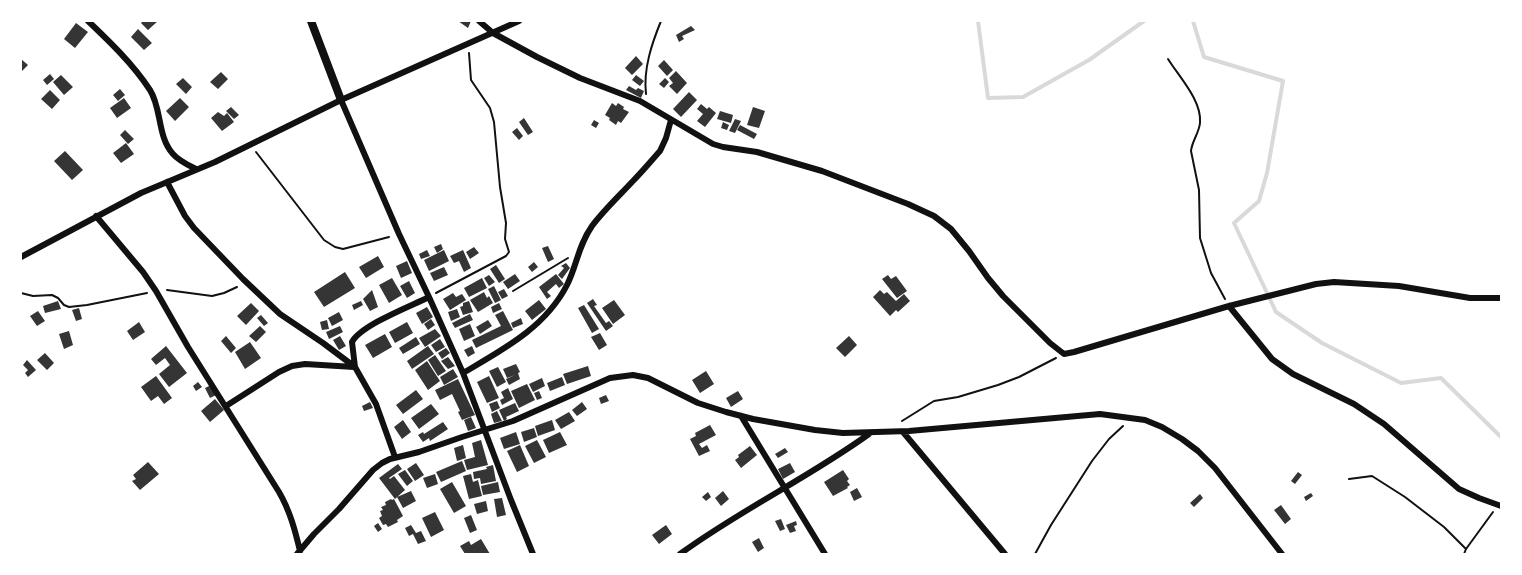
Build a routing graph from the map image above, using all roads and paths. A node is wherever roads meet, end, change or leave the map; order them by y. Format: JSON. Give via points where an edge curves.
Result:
{"nodes":[{"id":1,"x":88,"y":21,"type":"edge"},
{"id":2,"x":311,"y":21,"type":"edge"},
{"id":3,"x":479,"y":21,"type":"edge"},
{"id":4,"x":519,"y":21,"type":"edge"},
{"id":5,"x":661,"y":21,"type":"edge"},
{"id":6,"x":493,"y":33,"type":"junction"},
{"id":7,"x":469,"y":44,"type":"junction"},
{"id":8,"x":1168,"y":59,"type":"dead end"},
{"id":9,"x":341,"y":100,"type":"junction"},
{"id":10,"x":650,"y":108,"type":"junction"},
{"id":11,"x":672,"y":120,"type":"junction"},
{"id":12,"x":250,"y":145,"type":"junction"},
{"id":13,"x":196,"y":169,"type":"junction"},
{"id":14,"x":167,"y":182,"type":"junction"},
{"id":15,"x":96,"y":216,"type":"junction"},
{"id":16,"x":399,"y":234,"type":"junction"},
{"id":17,"x":578,"y":252,"type":"junction"},
{"id":18,"x":21,"y":257,"type":"edge"},
{"id":19,"x":250,"y":286,"type":"junction"},
{"id":20,"x":156,"y":291,"type":"junction"},
{"id":21,"x":513,"y":291,"type":"dead end"},
{"id":22,"x":21,"y":293,"type":"edge"},
{"id":23,"x":429,"y":297,"type":"junction"},
{"id":24,"x":1501,"y":298,"type":"edge"},
{"id":25,"x":1229,"y":306,"type":"junction"},
{"id":26,"x":1064,"y":354,"type":"junction"},
{"id":27,"x":355,"y":367,"type":"junction"},
{"id":28,"x":463,"y":373,"type":"junction"},
{"id":29,"x":226,"y":406,"type":"junction"},
{"id":30,"x":741,"y":416,"type":"junction"},
{"id":31,"x":1132,"y":418,"type":"junction"},
{"id":32,"x":485,"y":429,"type":"junction"},
{"id":33,"x":887,"y":432,"type":"junction"},
{"id":34,"x":903,"y":432,"type":"junction"},
{"id":35,"x":869,"y":433,"type":"junction"},
{"id":36,"x":395,"y":457,"type":"junction"},
{"id":37,"x":1349,"y":479,"type":"dead end"},
{"id":38,"x":784,"y":488,"type":"junction"},
{"id":39,"x":1500,"y":505,"type":"edge"},
{"id":40,"x":1466,"y":549,"type":"junction"},
{"id":41,"x":299,"y":553,"type":"edge"},
{"id":42,"x":533,"y":554,"type":"edge"},
{"id":43,"x":680,"y":554,"type":"edge"},
{"id":44,"x":825,"y":554,"type":"edge"},
{"id":45,"x":1005,"y":554,"type":"edge"},
{"id":46,"x":1035,"y":554,"type":"edge"},
{"id":47,"x":1282,"y":554,"type":"edge"},
{"id":48,"x":1464,"y":554,"type":"edge"}],
"edges":[{"from":1,"to":13,"type":"street","via":[[149,89],[168,147]]},
{"from":2,"to":9,"type":"street"},
{"from":3,"to":6,"type":"street"},
{"from":4,"to":6,"type":"street"},
{"from":5,"to":10,"type":"path","via":[[646,74]]},
{"from":6,"to":7,"type":"street"},
{"from":6,"to":10,"type":"street","via":[[580,78],[630,96]]},
{"from":7,"to":9,"type":"street"},
{"from":7,"to":23,"type":"path","via":[[471,80],[490,108],[494,122],[508,254]]},
{"from":8,"to":25,"type":"path","via":[[1199,107],[1200,126],[1191,151],[1200,190],[1200,238],[1211,273]]},
{"from":9,"to":12,"type":"street"},
{"from":9,"to":16,"type":"street"},
{"from":10,"to":11,"type":"street"},
{"from":11,"to":17,"type":"street","via":[[660,151],[601,214]]},
{"from":11,"to":26,"type":"street","via":[[713,144],[822,171],[934,216],[951,230],[1003,296]]},
{"from":12,"to":13,"type":"street"},
{"from":12,"to":16,"type":"path","via":[[329,244],[343,249]]},
{"from":13,"to":14,"type":"street"},
{"from":14,"to":15,"type":"street"},
{"from":14,"to":19,"type":"street","via":[[194,228]]},
{"from":15,"to":18,"type":"street"},
{"from":15,"to":20,"type":"street"},
{"from":16,"to":23,"type":"street"},
{"from":17,"to":21,"type":"path"},
{"from":17,"to":28,"type":"street","via":[[570,278],[547,314],[501,351]]},
{"from":19,"to":20,"type":"path","via":[[212,296]]},
{"from":19,"to":27,"type":"street","via":[[280,314]]},
{"from":20,"to":22,"type":"path","via":[[69,307],[55,296]]},
{"from":20,"to":29,"type":"street"},
{"from":23,"to":27,"type":"street","via":[[358,334],[352,342]]},
{"from":23,"to":28,"type":"street"},
{"from":24,"to":25,"type":"street","via":[[1334,282]]},
{"from":25,"to":26,"type":"street"},
{"from":25,"to":39,"type":"street","via":[[1272,359],[1384,424],[1459,489]]},
{"from":26,"to":33,"type":"path","via":[[998,385],[934,401]]},
{"from":27,"to":29,"type":"street","via":[[292,366]]},
{"from":27,"to":36,"type":"street","via":[[376,405]]},
{"from":28,"to":32,"type":"street"},
{"from":29,"to":41,"type":"street","via":[[288,507]]},
{"from":30,"to":32,"type":"street","via":[[698,403],[648,378],[633,375],[610,378],[513,421]]},
{"from":30,"to":35,"type":"street","via":[[815,430]]},
{"from":30,"to":38,"type":"street"},
{"from":31,"to":34,"type":"street","via":[[1100,414]]},
{"from":31,"to":46,"type":"path","via":[[1092,460]]},
{"from":31,"to":47,"type":"street","via":[[1162,428],[1198,451]]},
{"from":32,"to":36,"type":"street"},
{"from":32,"to":42,"type":"street"},
{"from":33,"to":34,"type":"street"},
{"from":33,"to":35,"type":"street"},
{"from":34,"to":45,"type":"street"},
{"from":35,"to":38,"type":"street"},
{"from":36,"to":41,"type":"street","via":[[373,470]]},
{"from":37,"to":40,"type":"path","via":[[1372,476],[1444,527]]},
{"from":38,"to":43,"type":"street"},
{"from":38,"to":44,"type":"street"},
{"from":39,"to":40,"type":"path"},
{"from":40,"to":48,"type":"path"}]}
